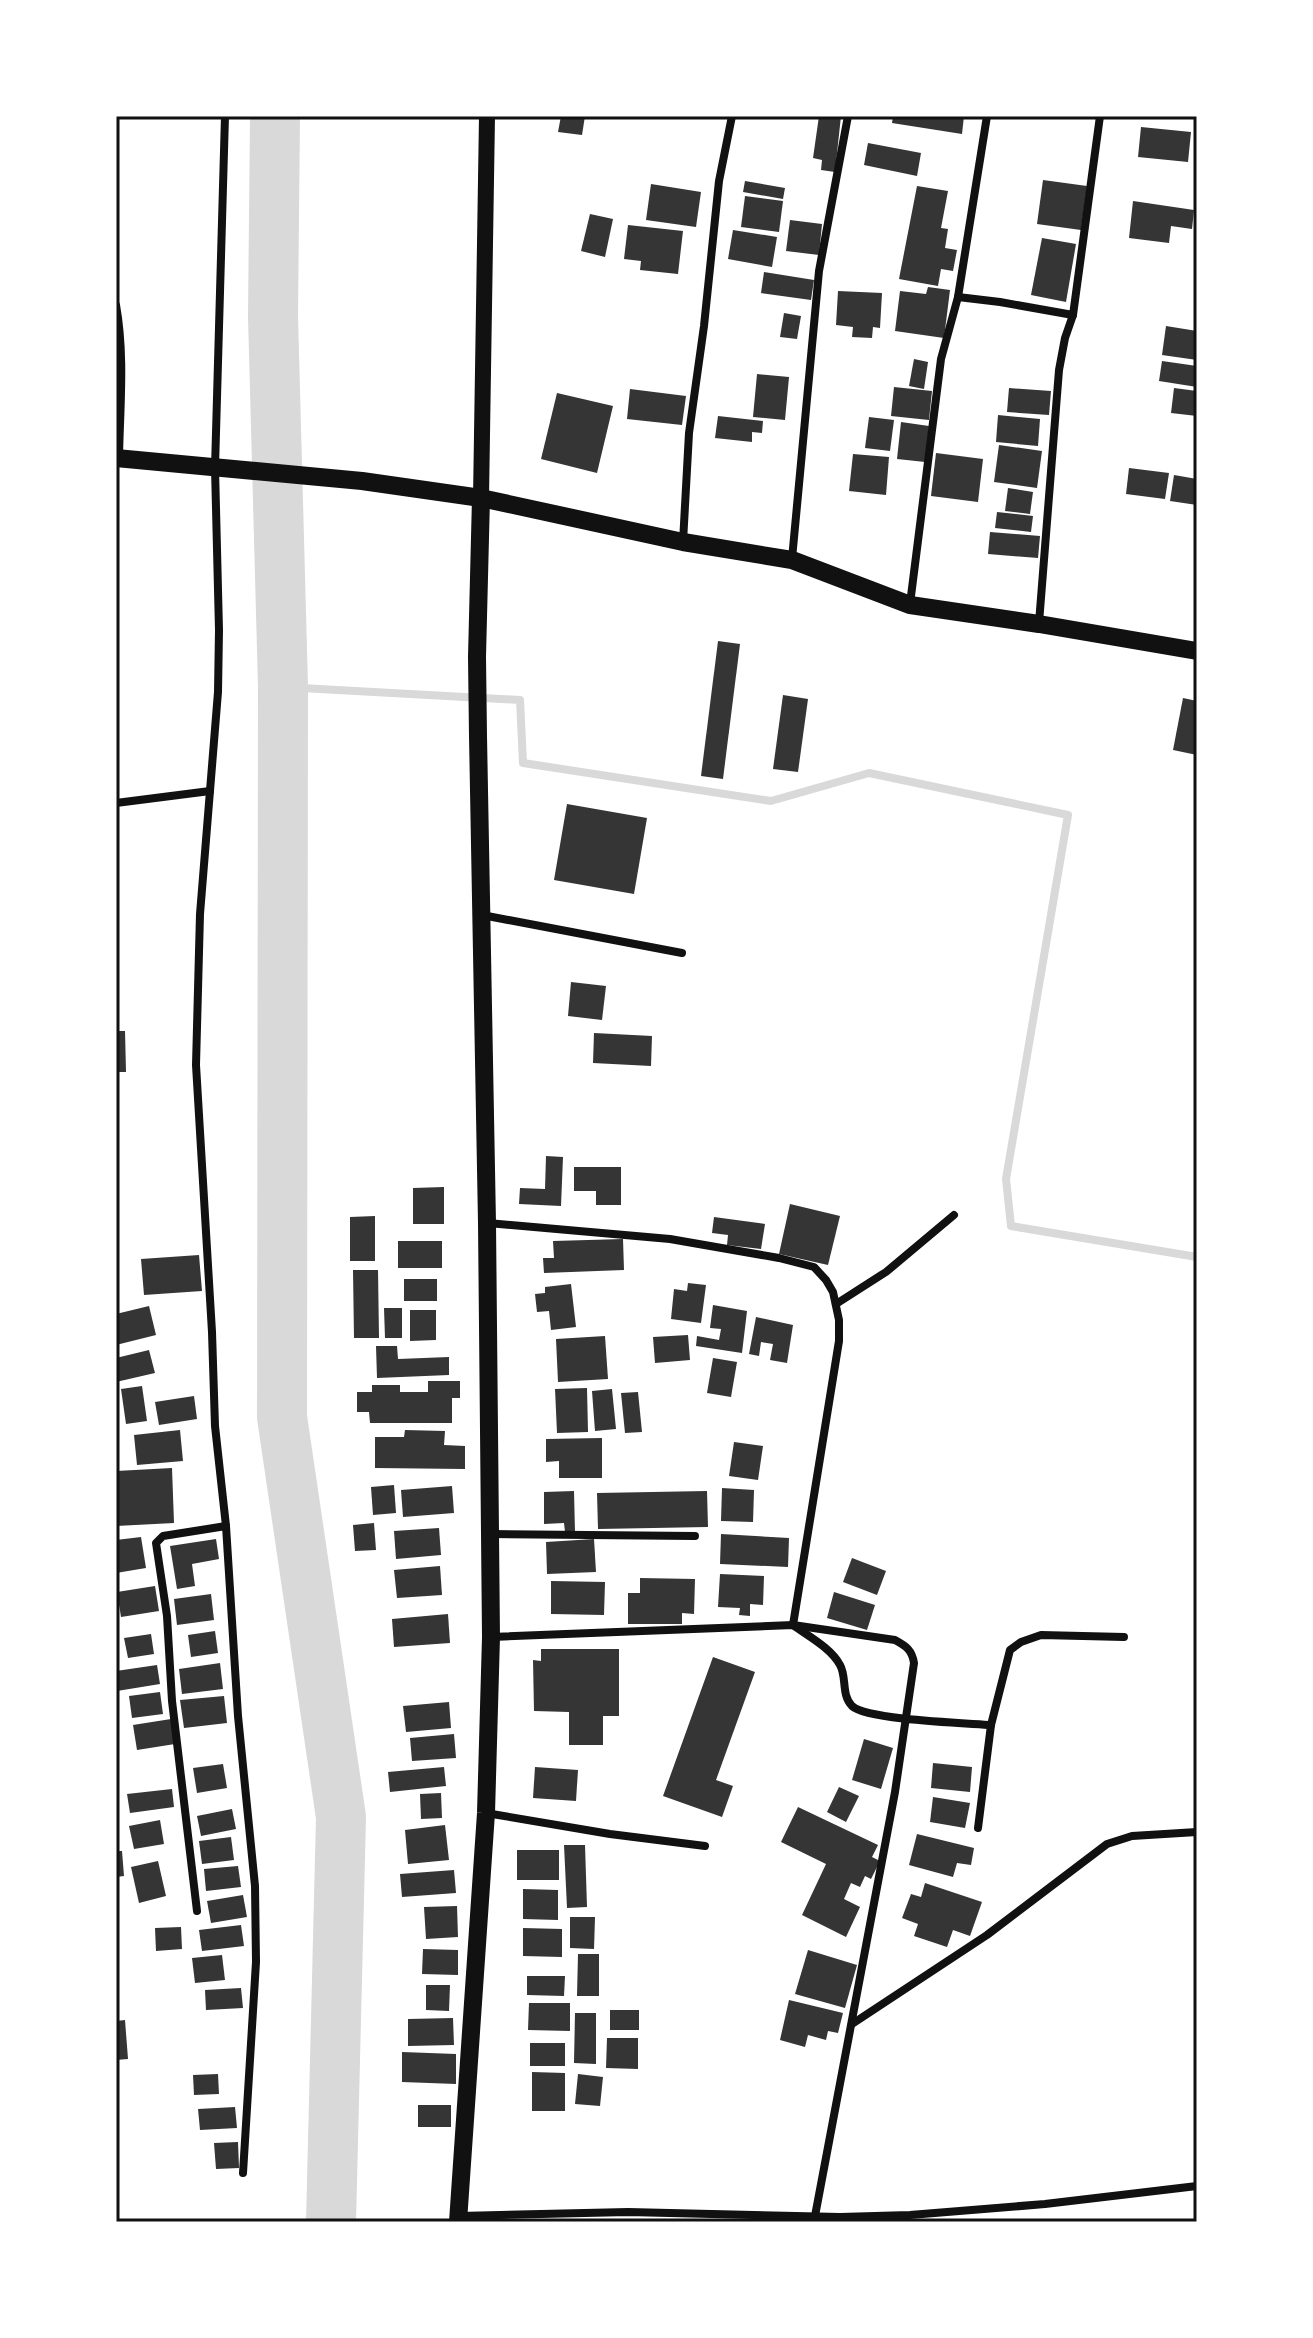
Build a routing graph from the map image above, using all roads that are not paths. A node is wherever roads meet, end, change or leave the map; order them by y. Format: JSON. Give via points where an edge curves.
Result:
{"nodes":[{"id":1,"x":225,"y":116,"type":"edge"},
{"id":2,"x":487,"y":116,"type":"edge"},
{"id":3,"x":732,"y":116,"type":"edge"},
{"id":4,"x":848,"y":116,"type":"edge"},
{"id":5,"x":987,"y":116,"type":"edge"},
{"id":6,"x":1100,"y":116,"type":"edge"},
{"id":7,"x":958,"y":297,"type":"junction"},
{"id":8,"x":116,"y":305,"type":"edge"},
{"id":9,"x":1073,"y":315,"type":"junction"},
{"id":10,"x":117,"y":458,"type":"edge"},
{"id":11,"x":215,"y":468,"type":"junction"},
{"id":12,"x":481,"y":498,"type":"junction"},
{"id":13,"x":683,"y":542,"type":"junction"},
{"id":14,"x":792,"y":560,"type":"junction"},
{"id":15,"x":910,"y":605,"type":"junction"},
{"id":16,"x":1039,"y":624,"type":"junction"},
{"id":17,"x":1197,"y":651,"type":"edge"},
{"id":18,"x":210,"y":791,"type":"junction"},
{"id":19,"x":116,"y":803,"type":"edge"},
{"id":20,"x":481,"y":915,"type":"junction"},
{"id":21,"x":682,"y":953,"type":"dead end"},
{"id":22,"x":954,"y":1215,"type":"dead end"},
{"id":23,"x":487,"y":1223,"type":"junction"},
{"id":24,"x":836,"y":1304,"type":"junction"},
{"id":25,"x":226,"y":1526,"type":"junction"},
{"id":26,"x":490,"y":1534,"type":"junction"},
{"id":27,"x":695,"y":1536,"type":"dead end"},
{"id":28,"x":793,"y":1625,"type":"junction"},
{"id":29,"x":491,"y":1637,"type":"junction"},
{"id":30,"x":1124,"y":1637,"type":"dead end"},
{"id":31,"x":906,"y":1718,"type":"junction"},
{"id":32,"x":991,"y":1725,"type":"junction"},
{"id":33,"x":486,"y":1813,"type":"junction"},
{"id":34,"x":978,"y":1828,"type":"dead end"},
{"id":35,"x":1197,"y":1832,"type":"edge"},
{"id":36,"x":705,"y":1846,"type":"dead end"},
{"id":37,"x":197,"y":1911,"type":"dead end"},
{"id":38,"x":852,"y":2024,"type":"junction"},
{"id":39,"x":243,"y":2173,"type":"dead end"},
{"id":40,"x":1197,"y":2186,"type":"edge"},
{"id":41,"x":815,"y":2216,"type":"junction"},
{"id":42,"x":458,"y":2219,"type":"edge"},
{"id":43,"x":840,"y":2220,"type":"edge"}],
"edges":[{"from":1,"to":11,"type":"street"},
{"from":2,"to":12,"type":"main road"},
{"from":3,"to":13,"type":"street","via":[[719,181],[689,433]]},
{"from":4,"to":14,"type":"street","via":[[819,271]]},
{"from":5,"to":7,"type":"street"},
{"from":6,"to":9,"type":"street"},
{"from":7,"to":9,"type":"street"},
{"from":7,"to":15,"type":"street","via":[[941,359]]},
{"from":8,"to":10,"type":"street","via":[[122,364]]},
{"from":9,"to":16,"type":"street","via":[[1059,370]]},
{"from":10,"to":11,"type":"main road"},
{"from":11,"to":12,"type":"main road"},
{"from":11,"to":18,"type":"street","via":[[219,630]]},
{"from":12,"to":13,"type":"main road"},
{"from":12,"to":20,"type":"main road"},
{"from":13,"to":14,"type":"main road"},
{"from":14,"to":15,"type":"main road"},
{"from":15,"to":16,"type":"main road"},
{"from":16,"to":17,"type":"main road"},
{"from":18,"to":19,"type":"street"},
{"from":18,"to":25,"type":"street","via":[[196,1065],[215,1426]]},
{"from":20,"to":21,"type":"street"},
{"from":20,"to":23,"type":"main road"},
{"from":22,"to":24,"type":"street","via":[[886,1272]]},
{"from":23,"to":24,"type":"street","via":[[670,1239],[779,1258],[814,1267]]},
{"from":23,"to":26,"type":"main road"},
{"from":24,"to":28,"type":"street","via":[[839,1341]]},
{"from":25,"to":37,"type":"street","via":[[163,1536],[156,1543]]},
{"from":25,"to":39,"type":"street","via":[[256,1928]]},
{"from":26,"to":27,"type":"street"},
{"from":26,"to":29,"type":"main road"},
{"from":28,"to":29,"type":"street"},
{"from":28,"to":31,"type":"street","via":[[836,1660],[847,1700],[855,1708]]},
{"from":28,"to":31,"type":"street","via":[[906,1645],[914,1663]]},
{"from":29,"to":33,"type":"main road"},
{"from":30,"to":32,"type":"street","via":[[1041,1635],[1021,1642],[1010,1650]]},
{"from":31,"to":32,"type":"street"},
{"from":31,"to":38,"type":"street"},
{"from":32,"to":34,"type":"street"},
{"from":33,"to":36,"type":"street"},
{"from":33,"to":42,"type":"main road"},
{"from":35,"to":38,"type":"street","via":[[1132,1836],[1107,1844],[987,1935]]},
{"from":38,"to":41,"type":"street"},
{"from":40,"to":43,"type":"street"},
{"from":41,"to":42,"type":"street","via":[[628,2212]]},
{"from":41,"to":43,"type":"street"}]}
